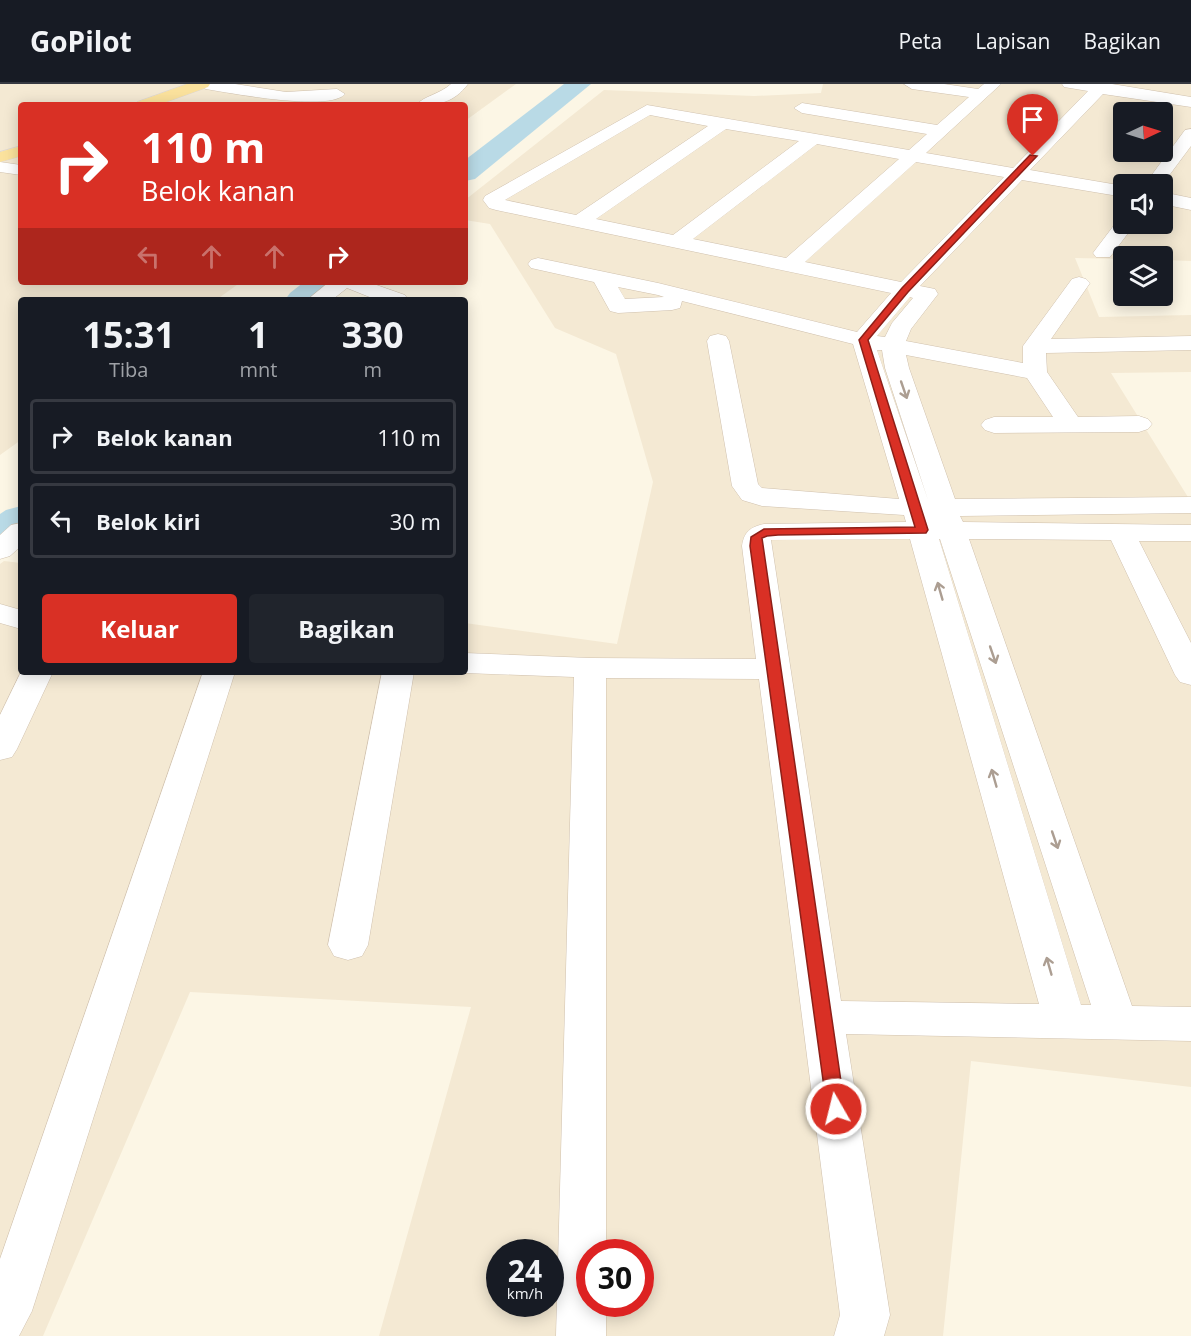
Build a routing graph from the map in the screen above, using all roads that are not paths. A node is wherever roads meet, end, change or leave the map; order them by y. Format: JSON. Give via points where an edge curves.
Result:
{"nodes":[{"id":1,"x":202,"y":84,"type":"edge"},
{"id":2,"x":206,"y":84,"type":"edge"},
{"id":3,"x":460,"y":84,"type":"edge"},
{"id":4,"x":912,"y":84,"type":"edge"},
{"id":5,"x":1070,"y":84,"type":"edge"},
{"id":6,"x":1110,"y":87,"type":"edge"},
{"id":7,"x":987,"y":89,"type":"edge"},
{"id":8,"x":337,"y":94,"type":"dead end"},
{"id":9,"x":151,"y":102,"type":"edge"},
{"id":10,"x":432,"y":102,"type":"edge"},
{"id":11,"x":1191,"y":102,"type":"edge"},
{"id":12,"x":802,"y":108,"type":"dead end"},
{"id":13,"x":720,"y":122,"type":"junction"},
{"id":14,"x":940,"y":131,"type":"junction"},
{"id":15,"x":1191,"y":134,"type":"edge"},
{"id":16,"x":813,"y":139,"type":"junction"},
{"id":17,"x":18,"y":152,"type":"edge"},
{"id":18,"x":914,"y":155,"type":"junction"},
{"id":19,"x":0,"y":157,"type":"edge"},
{"id":20,"x":0,"y":167,"type":"edge"},
{"id":21,"x":18,"y":170,"type":"edge"},
{"id":22,"x":1161,"y":174,"type":"edge"},
{"id":23,"x":1027,"y":175,"type":"junction"},
{"id":24,"x":1113,"y":190,"type":"edge"},
{"id":25,"x":1173,"y":200,"type":"edge"},
{"id":26,"x":1191,"y":204,"type":"edge"},
{"id":27,"x":579,"y":222,"type":"junction"},
{"id":28,"x":1117,"y":234,"type":"edge"},
{"id":29,"x":676,"y":243,"type":"junction"},
{"id":30,"x":710,"y":249,"type":"junction"},
{"id":31,"x":1103,"y":253,"type":"dead end"},
{"id":32,"x":693,"y":262,"type":"dead end"},
{"id":33,"x":538,"y":264,"type":"dead end"},
{"id":34,"x":789,"y":266,"type":"junction"},
{"id":35,"x":676,"y":275,"type":"dead end"},
{"id":36,"x":601,"y":276,"type":"junction"},
{"id":37,"x":1079,"y":283,"type":"dead end"},
{"id":38,"x":338,"y":285,"type":"edge"},
{"id":39,"x":357,"y":285,"type":"edge"},
{"id":40,"x":658,"y":289,"type":"junction"},
{"id":41,"x":916,"y":292,"type":"junction"},
{"id":42,"x":322,"y":297,"type":"edge"},
{"id":43,"x":388,"y":297,"type":"edge"},
{"id":44,"x":708,"y":301,"type":"junction"},
{"id":45,"x":863,"y":340,"type":"junction"},
{"id":46,"x":718,"y":341,"type":"dead end"},
{"id":47,"x":1191,"y":343,"type":"edge"},
{"id":48,"x":893,"y":345,"type":"junction"},
{"id":49,"x":1034,"y":346,"type":"junction"},
{"id":50,"x":1035,"y":372,"type":"junction"},
{"id":51,"x":1070,"y":424,"type":"junction"},
{"id":52,"x":1139,"y":424,"type":"dead end"},
{"id":53,"x":994,"y":425,"type":"dead end"},
{"id":54,"x":1191,"y":505,"type":"edge"},
{"id":55,"x":933,"y":519,"type":"junction"},
{"id":56,"x":1120,"y":533,"type":"junction"},
{"id":57,"x":1191,"y":533,"type":"edge"},
{"id":58,"x":18,"y":534,"type":"edge"},
{"id":59,"x":0,"y":550,"type":"edge"},
{"id":60,"x":0,"y":613,"type":"edge"},
{"id":61,"x":18,"y":619,"type":"edge"},
{"id":62,"x":468,"y":663,"type":"edge"},
{"id":63,"x":590,"y":668,"type":"junction"},
{"id":64,"x":773,"y":669,"type":"junction"},
{"id":65,"x":35,"y":675,"type":"edge"},
{"id":66,"x":218,"y":675,"type":"edge"},
{"id":67,"x":397,"y":675,"type":"edge"},
{"id":68,"x":1191,"y":675,"type":"edge"},
{"id":69,"x":8,"y":725,"type":"edge"},
{"id":70,"x":0,"y":748,"type":"edge"},
{"id":71,"x":348,"y":945,"type":"dead end"},
{"id":72,"x":823,"y":1017,"type":"junction"},
{"id":73,"x":1065,"y":1022,"type":"junction"},
{"id":74,"x":1117,"y":1022,"type":"junction"},
{"id":75,"x":1191,"y":1024,"type":"edge"},
{"id":76,"x":0,"y":1320,"type":"edge"},
{"id":77,"x":581,"y":1336,"type":"edge"},
{"id":78,"x":859,"y":1336,"type":"edge"}],
"edges":[{"from":1,"to":9,"type":"main road"},
{"from":2,"to":8,"type":"street","via":[[286,97]]},
{"from":3,"to":10,"type":"street","via":[[447,96]]},
{"from":4,"to":7,"type":"street"},
{"from":5,"to":6,"type":"street"},
{"from":6,"to":11,"type":"street"},
{"from":6,"to":23,"type":"street"},
{"from":7,"to":14,"type":"street"},
{"from":12,"to":14,"type":"street"},
{"from":13,"to":16,"type":"street"},
{"from":13,"to":27,"type":"street"},
{"from":13,"to":27,"type":"street","via":[[642,111],[492,200]]},
{"from":14,"to":18,"type":"street"},
{"from":15,"to":22,"type":"street"},
{"from":16,"to":18,"type":"street"},
{"from":16,"to":29,"type":"street"},
{"from":17,"to":19,"type":"main road"},
{"from":18,"to":23,"type":"street"},
{"from":18,"to":34,"type":"street"},
{"from":20,"to":21,"type":"street"},
{"from":23,"to":24,"type":"street"},
{"from":23,"to":41,"type":"street"},
{"from":25,"to":26,"type":"street"},
{"from":27,"to":29,"type":"street"},
{"from":28,"to":31,"type":"street"},
{"from":29,"to":30,"type":"street"},
{"from":30,"to":32,"type":"street"},
{"from":30,"to":34,"type":"street"},
{"from":33,"to":36,"type":"street"},
{"from":34,"to":41,"type":"street"},
{"from":35,"to":40,"type":"street"},
{"from":36,"to":40,"type":"street"},
{"from":36,"to":44,"type":"street","via":[[618,306]]},
{"from":37,"to":49,"type":"street"},
{"from":38,"to":42,"type":"street"},
{"from":39,"to":43,"type":"street"},
{"from":40,"to":44,"type":"street"},
{"from":41,"to":45,"type":"street"},
{"from":41,"to":48,"type":"street"},
{"from":44,"to":45,"type":"street"},
{"from":45,"to":48,"type":"street"},
{"from":45,"to":55,"type":"street"},
{"from":46,"to":55,"type":"street","via":[[746,486],[752,494]]},
{"from":47,"to":49,"type":"street"},
{"from":48,"to":50,"type":"street"},
{"from":48,"to":55,"type":"street","one_way":true},
{"from":49,"to":50,"type":"street"},
{"from":50,"to":51,"type":"street"},
{"from":51,"to":52,"type":"street"},
{"from":51,"to":53,"type":"street"},
{"from":54,"to":55,"type":"street"},
{"from":55,"to":56,"type":"street"},
{"from":55,"to":64,"type":"street","via":[[764,532],[757,537]]},
{"from":73,"to":55,"type":"street","one_way":true},
{"from":55,"to":74,"type":"street","one_way":true},
{"from":56,"to":57,"type":"street"},
{"from":56,"to":68,"type":"street"},
{"from":58,"to":59,"type":"street"},
{"from":60,"to":61,"type":"street"},
{"from":62,"to":63,"type":"street"},
{"from":63,"to":64,"type":"street"},
{"from":63,"to":77,"type":"street"},
{"from":64,"to":72,"type":"street"},
{"from":65,"to":69,"type":"street"},
{"from":66,"to":76,"type":"street","via":[[8,1311]]},
{"from":67,"to":71,"type":"street"},
{"from":69,"to":70,"type":"street"},
{"from":72,"to":73,"type":"street"},
{"from":72,"to":78,"type":"street","via":[[865,1315]]},
{"from":73,"to":74,"type":"street"},
{"from":74,"to":75,"type":"street"}]}
